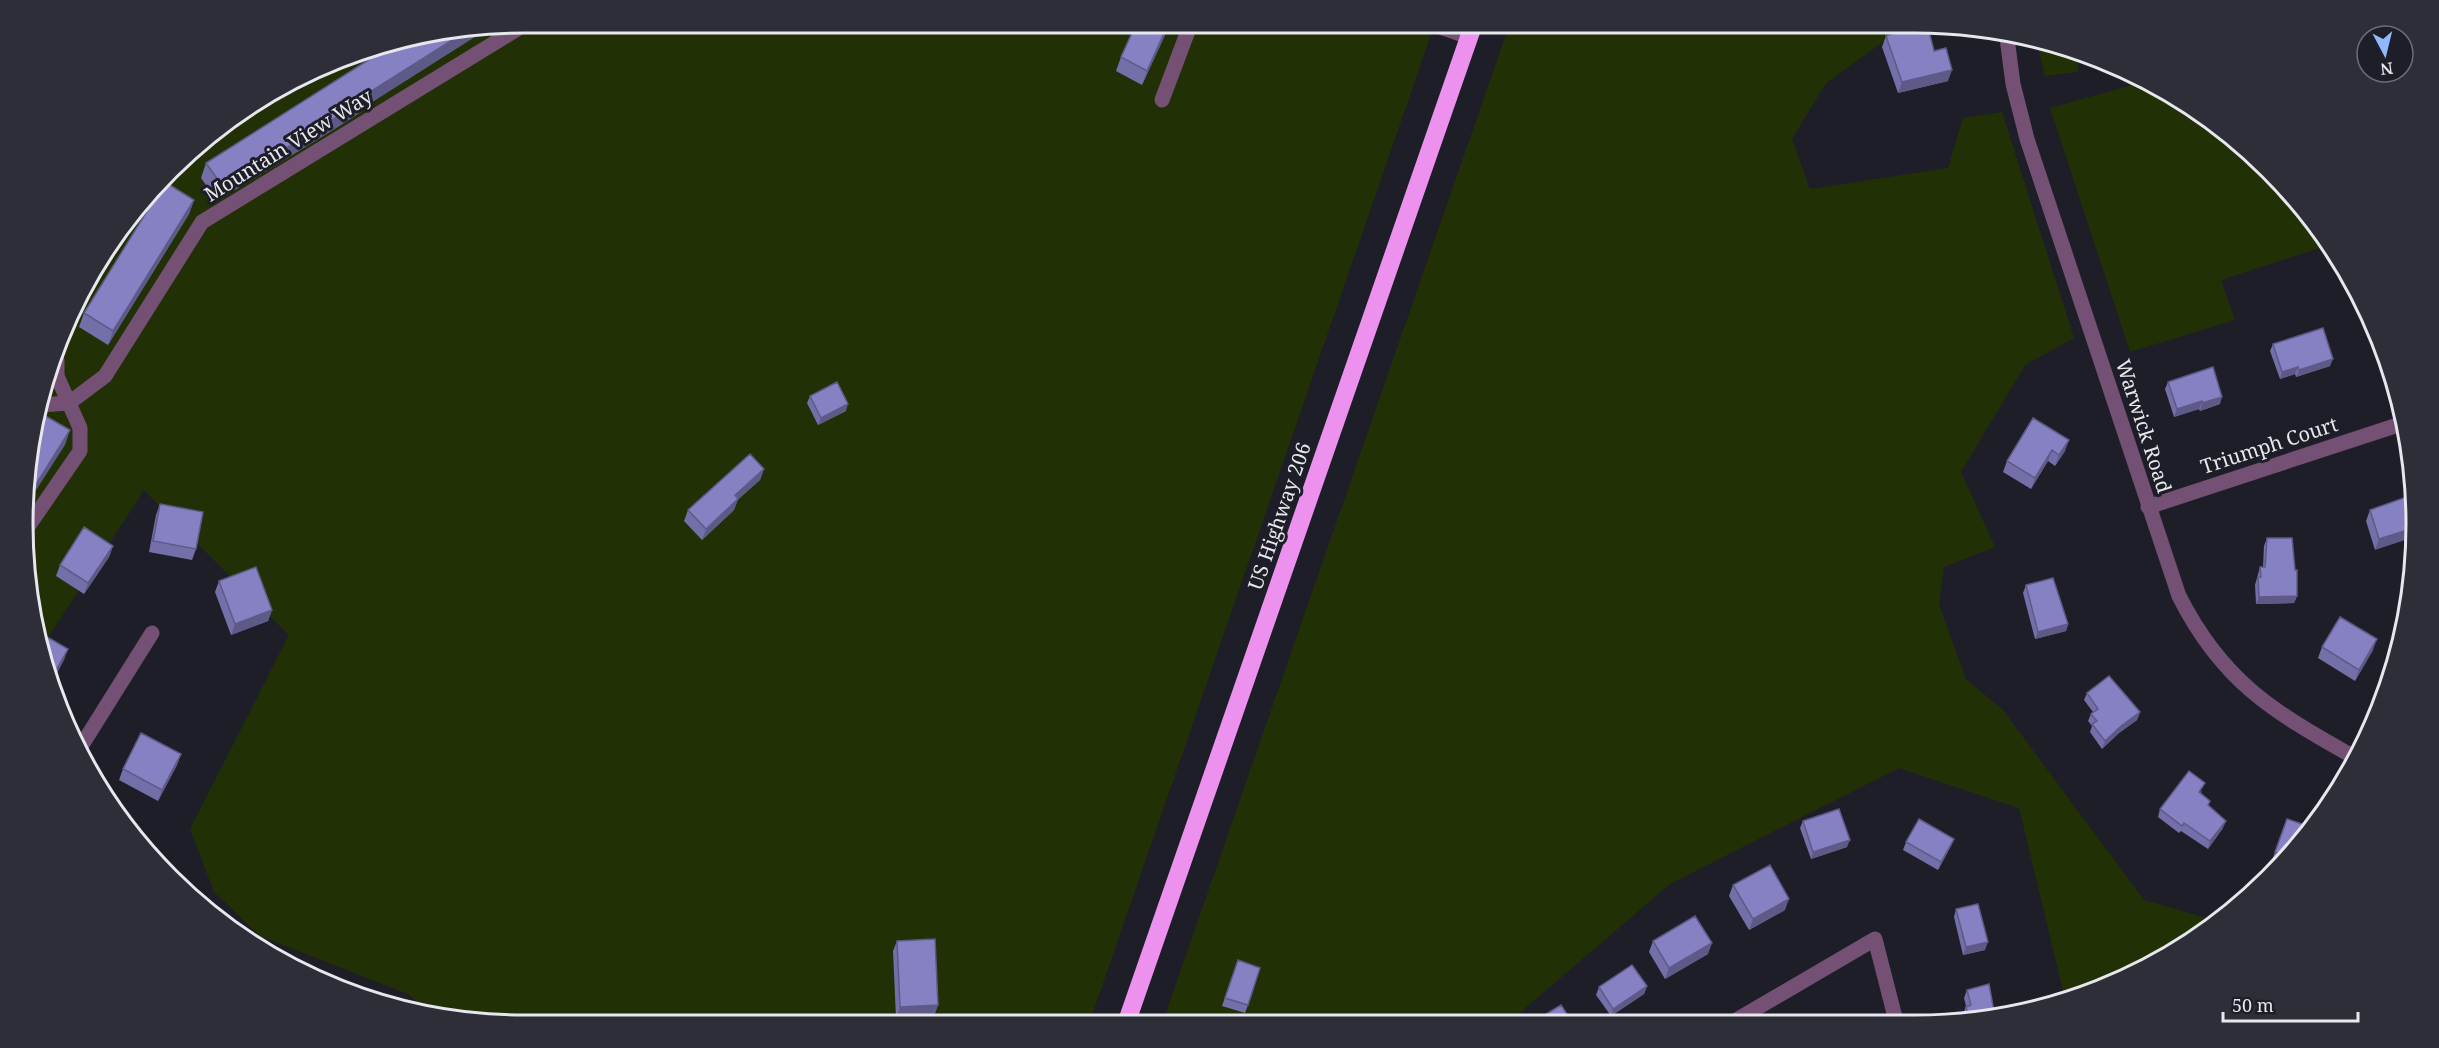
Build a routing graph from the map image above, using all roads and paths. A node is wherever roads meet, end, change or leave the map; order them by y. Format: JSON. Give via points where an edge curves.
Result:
{"nodes":[{"id":1,"x":508,"y":33,"type":"edge"},
{"id":2,"x":1187,"y":33,"type":"edge"},
{"id":3,"x":1471,"y":33,"type":"edge"},
{"id":4,"x":2007,"y":41,"type":"edge"},
{"id":5,"x":1162,"y":100,"type":"dead end"},
{"id":6,"x":57,"y":373,"type":"edge"},
{"id":7,"x":69,"y":403,"type":"junction"},
{"id":8,"x":48,"y":404,"type":"edge"},
{"id":9,"x":2396,"y":426,"type":"edge"},
{"id":10,"x":2148,"y":507,"type":"junction"},
{"id":11,"x":33,"y":521,"type":"edge"},
{"id":12,"x":152,"y":633,"type":"dead end"},
{"id":13,"x":84,"y":741,"type":"edge"},
{"id":14,"x":2348,"y":754,"type":"edge"},
{"id":15,"x":1128,"y":1015,"type":"edge"},
{"id":16,"x":1745,"y":1015,"type":"edge"},
{"id":17,"x":1894,"y":1015,"type":"edge"}],
"edges":[{"from":1,"to":7,"type":"street","name":"Mountain View Way","via":[[202,222],[105,376]]},
{"from":2,"to":5,"type":"street"},
{"from":3,"to":15,"type":"highway","name":"US Highway 206"},
{"from":4,"to":10,"type":"street","name":"Warwick Road","via":[[2022,120]]},
{"from":6,"to":7,"type":"street"},
{"from":7,"to":8,"type":"street"},
{"from":7,"to":11,"type":"street","via":[[80,428],[80,452]]},
{"from":9,"to":10,"type":"street","name":"Triumph Court"},
{"from":10,"to":14,"type":"street","name":"Warwick Road","via":[[2179,596],[2218,658],[2268,706]]},
{"from":12,"to":13,"type":"street"},
{"from":16,"to":17,"type":"street","via":[[1875,939]]}]}
